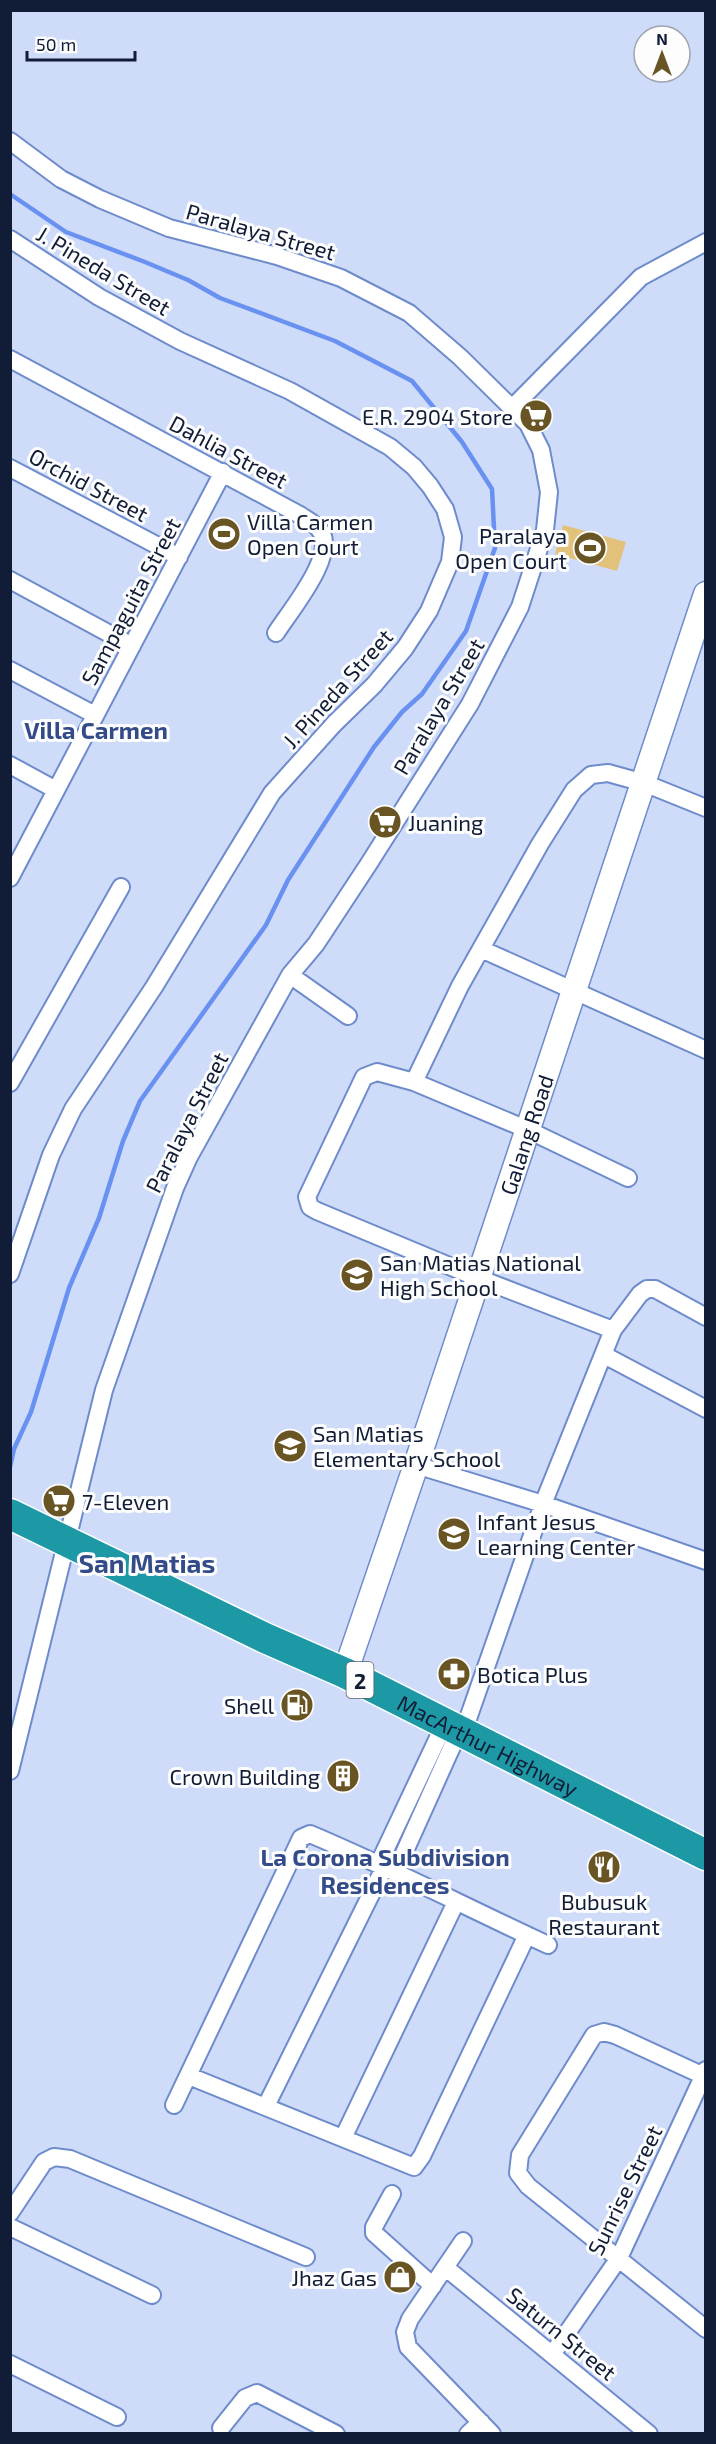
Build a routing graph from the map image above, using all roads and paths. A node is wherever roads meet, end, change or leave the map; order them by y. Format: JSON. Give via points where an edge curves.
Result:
{"nodes":[{"id":1,"x":10,"y":141,"type":"edge"},
{"id":2,"x":10,"y":239,"type":"edge"},
{"id":3,"x":705,"y":242,"type":"edge"},
{"id":4,"x":10,"y":359,"type":"edge"},
{"id":5,"x":513,"y":407,"type":"junction"},
{"id":6,"x":10,"y":468,"type":"edge"},
{"id":7,"x":223,"y":472,"type":"junction"},
{"id":8,"x":179,"y":557,"type":"junction"},
{"id":9,"x":10,"y":580,"type":"edge"},
{"id":10,"x":703,"y":608,"type":"edge"},
{"id":11,"x":276,"y":633,"type":"dead end"},
{"id":12,"x":132,"y":646,"type":"junction"},
{"id":13,"x":10,"y":670,"type":"edge"},
{"id":14,"x":95,"y":715,"type":"junction"},
{"id":15,"x":10,"y":765,"type":"edge"},
{"id":16,"x":644,"y":783,"type":"junction"},
{"id":17,"x":56,"y":790,"type":"junction"},
{"id":18,"x":705,"y":808,"type":"edge"},
{"id":19,"x":10,"y":878,"type":"edge"},
{"id":20,"x":121,"y":887,"type":"dead end"},
{"id":21,"x":481,"y":949,"type":"junction"},
{"id":22,"x":290,"y":975,"type":"junction"},
{"id":23,"x":573,"y":992,"type":"junction"},
{"id":24,"x":348,"y":1016,"type":"dead end"},
{"id":25,"x":705,"y":1050,"type":"edge"},
{"id":26,"x":414,"y":1082,"type":"junction"},
{"id":27,"x":10,"y":1083,"type":"edge"},
{"id":28,"x":526,"y":1129,"type":"junction"},
{"id":29,"x":628,"y":1178,"type":"dead end"},
{"id":30,"x":10,"y":1274,"type":"edge"},
{"id":31,"x":478,"y":1278,"type":"junction"},
{"id":32,"x":705,"y":1317,"type":"edge"},
{"id":33,"x":613,"y":1330,"type":"junction"},
{"id":34,"x":604,"y":1355,"type":"junction"},
{"id":35,"x":705,"y":1409,"type":"edge"},
{"id":36,"x":416,"y":1465,"type":"junction"},
{"id":37,"x":543,"y":1504,"type":"junction"},
{"id":38,"x":10,"y":1514,"type":"edge"},
{"id":39,"x":68,"y":1542,"type":"junction"},
{"id":40,"x":705,"y":1561,"type":"edge"},
{"id":41,"x":345,"y":1673,"type":"junction"},
{"id":42,"x":456,"y":1729,"type":"junction"},
{"id":43,"x":10,"y":1771,"type":"edge"},
{"id":44,"x":705,"y":1855,"type":"edge"},
{"id":45,"x":386,"y":1867,"type":"junction"},
{"id":46,"x":456,"y":1902,"type":"junction"},
{"id":47,"x":527,"y":1935,"type":"junction"},
{"id":48,"x":548,"y":1945,"type":"dead end"},
{"id":49,"x":705,"y":2074,"type":"edge"},
{"id":50,"x":189,"y":2076,"type":"junction"},
{"id":51,"x":174,"y":2105,"type":"dead end"},
{"id":52,"x":266,"y":2106,"type":"junction"},
{"id":53,"x":343,"y":2138,"type":"junction"},
{"id":54,"x":392,"y":2194,"type":"dead end"},
{"id":55,"x":10,"y":2213,"type":"edge"},
{"id":56,"x":10,"y":2227,"type":"edge"},
{"id":57,"x":464,"y":2241,"type":"dead end"},
{"id":58,"x":306,"y":2257,"type":"dead end"},
{"id":59,"x":619,"y":2258,"type":"junction"},
{"id":60,"x":446,"y":2268,"type":"junction"},
{"id":61,"x":433,"y":2286,"type":"junction"},
{"id":62,"x":152,"y":2295,"type":"dead end"},
{"id":63,"x":705,"y":2329,"type":"edge"},
{"id":64,"x":553,"y":2353,"type":"junction"},
{"id":65,"x":10,"y":2364,"type":"edge"},
{"id":66,"x":117,"y":2417,"type":"dead end"},
{"id":67,"x":221,"y":2428,"type":"dead end"},
{"id":68,"x":480,"y":2430,"type":"edge"},
{"id":69,"x":336,"y":2433,"type":"edge"},
{"id":70,"x":649,"y":2433,"type":"edge"}],
"edges":[{"from":1,"to":5,"type":"street","name":"Paralaya Street","via":[[61,179],[110,203],[170,228],[277,256],[341,278],[409,313]]},
{"from":2,"to":30,"type":"street","name":"J. Pineda Street","via":[[99,297],[180,341],[290,391],[390,447],[430,486],[445,509],[453,537],[450,562],[429,611],[411,639],[374,685],[272,793],[154,987],[72,1109],[51,1155]]},
{"from":3,"to":5,"type":"street","via":[[641,277]]},
{"from":4,"to":7,"type":"street","name":"Dahlia Street"},
{"from":5,"to":22,"type":"street","name":"Paralaya Street","via":[[528,424],[541,450],[549,492],[545,530],[520,607],[470,704],[316,944]]},
{"from":6,"to":8,"type":"street","name":"Orchid Street"},
{"from":7,"to":8,"type":"street","name":"Sampaguita Street"},
{"from":7,"to":11,"type":"street","name":"Dahlia Street","via":[[321,530],[325,545],[322,560]]},
{"from":8,"to":12,"type":"street","name":"Sampaguita Street"},
{"from":9,"to":12,"type":"street"},
{"from":10,"to":16,"type":"street","name":"Galang Road"},
{"from":12,"to":14,"type":"street","name":"Sampaguita Street"},
{"from":13,"to":14,"type":"street"},
{"from":14,"to":17,"type":"street","name":"Sampaguita Street"},
{"from":15,"to":17,"type":"street"},
{"from":16,"to":18,"type":"street"},
{"from":16,"to":21,"type":"street","via":[[598,773],[574,790]]},
{"from":16,"to":23,"type":"street","name":"Galang Road"},
{"from":17,"to":19,"type":"street","name":"Sampaguita Street"},
{"from":20,"to":27,"type":"street"},
{"from":21,"to":23,"type":"street"},
{"from":21,"to":26,"type":"street"},
{"from":22,"to":24,"type":"street"},
{"from":22,"to":39,"type":"street","name":"Paralaya Street","via":[[175,1188],[104,1390]]},
{"from":23,"to":25,"type":"street"},
{"from":23,"to":28,"type":"street","name":"Galang Road"},
{"from":26,"to":28,"type":"street"},
{"from":26,"to":31,"type":"street","via":[[377,1072],[364,1077],[307,1203],[317,1211]]},
{"from":28,"to":29,"type":"street"},
{"from":28,"to":31,"type":"street","name":"Galang Road"},
{"from":31,"to":33,"type":"street"},
{"from":31,"to":36,"type":"street","name":"Galang Road"},
{"from":32,"to":33,"type":"street","via":[[655,1288],[647,1289]]},
{"from":33,"to":34,"type":"street"},
{"from":34,"to":35,"type":"street"},
{"from":34,"to":37,"type":"street"},
{"from":36,"to":37,"type":"street"},
{"from":36,"to":41,"type":"street","name":"Galang Road"},
{"from":37,"to":40,"type":"street"},
{"from":37,"to":42,"type":"street"},
{"from":38,"to":39,"type":"highway","name":"MacArthur Highway","number":"2"},
{"from":39,"to":41,"type":"highway","name":"MacArthur Highway","number":"2"},
{"from":39,"to":43,"type":"street","name":"Paralaya Street"},
{"from":41,"to":42,"type":"highway","name":"MacArthur Highway","number":"2"},
{"from":42,"to":44,"type":"highway","name":"MacArthur Highway","number":"2"},
{"from":42,"to":45,"type":"street"},
{"from":45,"to":46,"type":"street"},
{"from":45,"to":50,"type":"street","via":[[310,1834],[301,1838]]},
{"from":45,"to":52,"type":"street"},
{"from":46,"to":47,"type":"street"},
{"from":46,"to":53,"type":"street"},
{"from":47,"to":48,"type":"street"},
{"from":47,"to":53,"type":"street","via":[[414,2167]]},
{"from":49,"to":59,"type":"street","name":"Sunrise Street"},
{"from":49,"to":59,"type":"street","via":[[615,2035],[594,2035],[520,2155],[518,2173],[528,2186]]},
{"from":50,"to":51,"type":"street"},
{"from":50,"to":52,"type":"street"},
{"from":52,"to":53,"type":"street"},
{"from":54,"to":61,"type":"street","via":[[374,2233]]},
{"from":55,"to":58,"type":"street","via":[[44,2162],[54,2157],[70,2159]]},
{"from":56,"to":62,"type":"street"},
{"from":57,"to":60,"type":"street"},
{"from":59,"to":63,"type":"street"},
{"from":59,"to":64,"type":"street","name":"Sunrise Street"},
{"from":60,"to":61,"type":"street"},
{"from":60,"to":64,"type":"street","name":"Saturn Street"},
{"from":61,"to":68,"type":"street","via":[[410,2319],[405,2332],[408,2347]]},
{"from":64,"to":70,"type":"street","name":"Saturn Street"},
{"from":65,"to":66,"type":"street"},
{"from":67,"to":69,"type":"street","via":[[245,2398],[257,2393]]}]}
